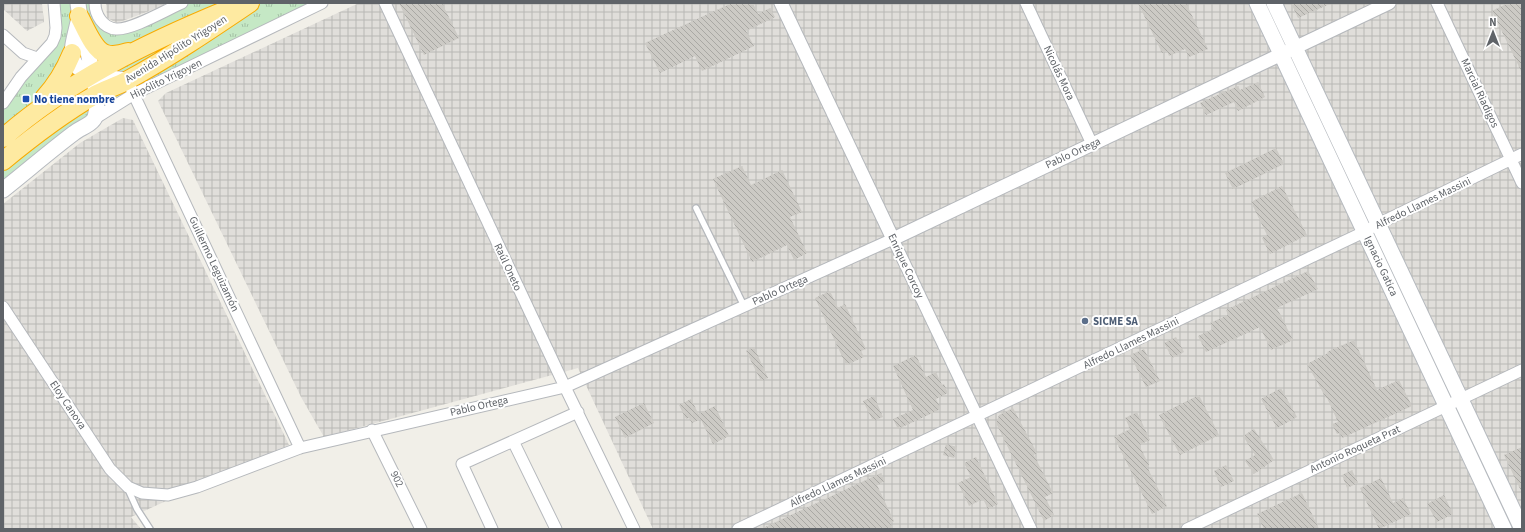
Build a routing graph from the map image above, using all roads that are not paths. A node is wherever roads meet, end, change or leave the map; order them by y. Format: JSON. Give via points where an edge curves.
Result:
{"nodes":[{"id":1,"x":54,"y":3,"type":"edge"},
{"id":2,"x":95,"y":3,"type":"edge"},
{"id":3,"x":244,"y":3,"type":"edge"},
{"id":4,"x":250,"y":3,"type":"edge"},
{"id":5,"x":322,"y":3,"type":"edge"},
{"id":6,"x":385,"y":3,"type":"edge"},
{"id":7,"x":781,"y":3,"type":"edge"},
{"id":8,"x":1026,"y":3,"type":"edge"},
{"id":9,"x":1257,"y":3,"type":"edge"},
{"id":10,"x":1274,"y":3,"type":"edge"},
{"id":11,"x":1389,"y":3,"type":"edge"},
{"id":12,"x":1437,"y":3,"type":"edge"},
{"id":13,"x":179,"y":4,"type":"edge"},
{"id":14,"x":78,"y":10,"type":"edge"},
{"id":15,"x":3,"y":34,"type":"edge"},
{"id":16,"x":1295,"y":48,"type":"junction"},
{"id":17,"x":137,"y":49,"type":"junction"},
{"id":18,"x":72,"y":53,"type":"junction"},
{"id":19,"x":1281,"y":54,"type":"junction"},
{"id":20,"x":37,"y":58,"type":"junction"},
{"id":21,"x":92,"y":75,"type":"junction"},
{"id":22,"x":131,"y":87,"type":"junction"},
{"id":23,"x":96,"y":95,"type":"junction"},
{"id":24,"x":3,"y":103,"type":"edge"},
{"id":25,"x":94,"y":119,"type":"junction"},
{"id":26,"x":24,"y":120,"type":"junction"},
{"id":27,"x":3,"y":138,"type":"edge"},
{"id":28,"x":1092,"y":144,"type":"junction"},
{"id":29,"x":1522,"y":154,"type":"edge"},
{"id":30,"x":1511,"y":160,"type":"junction"},
{"id":31,"x":3,"y":161,"type":"edge"},
{"id":32,"x":1522,"y":183,"type":"edge"},
{"id":33,"x":3,"y":190,"type":"edge"},
{"id":34,"x":696,"y":208,"type":"dead end"},
{"id":35,"x":1378,"y":224,"type":"junction"},
{"id":36,"x":1364,"y":232,"type":"junction"},
{"id":37,"x":892,"y":239,"type":"junction"},
{"id":38,"x":744,"y":306,"type":"junction"},
{"id":39,"x":3,"y":307,"type":"edge"},
{"id":40,"x":1522,"y":370,"type":"edge"},
{"id":41,"x":565,"y":387,"type":"junction"},
{"id":42,"x":1461,"y":399,"type":"junction"},
{"id":43,"x":1446,"y":406,"type":"junction"},
{"id":44,"x":578,"y":412,"type":"junction"},
{"id":45,"x":977,"y":416,"type":"junction"},
{"id":46,"x":372,"y":430,"type":"junction"},
{"id":47,"x":513,"y":441,"type":"junction"},
{"id":48,"x":300,"y":448,"type":"junction"},
{"id":49,"x":125,"y":483,"type":"junction"},
{"id":50,"x":142,"y":493,"type":"joint"},
{"id":51,"x":1522,"y":528,"type":"edge"},
{"id":52,"x":150,"y":529,"type":"edge"},
{"id":53,"x":421,"y":529,"type":"edge"},
{"id":54,"x":492,"y":529,"type":"edge"},
{"id":55,"x":556,"y":529,"type":"edge"},
{"id":56,"x":634,"y":529,"type":"edge"},
{"id":57,"x":738,"y":529,"type":"edge"},
{"id":58,"x":1031,"y":529,"type":"edge"},
{"id":59,"x":1187,"y":529,"type":"edge"},
{"id":60,"x":1504,"y":529,"type":"edge"}],
"edges":[{"from":1,"to":20,"type":"street","via":[[55,36],[52,43]]},
{"from":2,"to":13,"type":"street","via":[[95,10],[101,22],[116,29],[130,27]]},
{"from":3,"to":17,"type":"highway","name":"Avenida Hipólito Yrigoyen"},
{"from":4,"to":22,"type":"highway","name":"Avenida Hipólito Yrigoyen"},
{"from":5,"to":22,"type":"street","name":"Hipólito Yrigoyen"},
{"from":6,"to":41,"type":"street","name":"Raúl Oneto"},
{"from":7,"to":37,"type":"street","name":"Enrique Corcoy"},
{"from":8,"to":28,"type":"street","name":"Nicolás Mora"},
{"from":9,"to":19,"type":"main road","name":"Ignacio Gatica"},
{"from":10,"to":16,"type":"main road","name":"Ignacio Gatica"},
{"from":11,"to":16,"type":"street","name":"Pablo Ortega"},
{"from":12,"to":30,"type":"street","name":"Marcial Riadigos"},
{"from":14,"to":17,"type":"highway","via":[[96,48],[106,54],[119,54]]},
{"from":14,"to":18,"type":"main road"},
{"from":14,"to":21,"type":"main road"},
{"from":15,"to":20,"type":"street","via":[[24,53]]},
{"from":16,"to":19,"type":"street","name":"Pablo Ortega"},
{"from":16,"to":35,"type":"main road","name":"Ignacio Gatica"},
{"from":17,"to":21,"type":"highway","name":"Avenida Hipólito Yrigoyen"},
{"from":18,"to":21,"type":"main road","via":[[77,66]]},
{"from":18,"to":26,"type":"highway","via":[[55,87]]},
{"from":19,"to":28,"type":"street","name":"Pablo Ortega"},
{"from":19,"to":36,"type":"main road","name":"Ignacio Gatica"},
{"from":20,"to":24,"type":"street"},
{"from":21,"to":22,"type":"main road"},
{"from":21,"to":23,"type":"main road"},
{"from":21,"to":26,"type":"highway","name":"Avenida Hipólito Yrigoyen","via":[[70,87]]},
{"from":22,"to":23,"type":"highway","name":"Avenida Hipólito Yrigoyen"},
{"from":22,"to":25,"type":"street","name":"Hipólito Yrigoyen"},
{"from":22,"to":48,"type":"street","name":"Guillermo Leguizamón"},
{"from":23,"to":25,"type":"main road","via":[[97,110]]},
{"from":23,"to":31,"type":"highway","name":"Avenida Hipólito Yrigoyen","via":[[56,120]]},
{"from":25,"to":33,"type":"main road","name":"Hipólito Yrigoyen"},
{"from":26,"to":27,"type":"highway","name":"Avenida Hipólito Yrigoyen"},
{"from":28,"to":37,"type":"street","name":"Pablo Ortega"},
{"from":29,"to":30,"type":"street","name":"Alfredo Llames Massini"},
{"from":30,"to":32,"type":"street","name":"Marcial Riadigos"},
{"from":30,"to":35,"type":"street","name":"Alfredo Llames Massini"},
{"from":34,"to":38,"type":"lane"},
{"from":35,"to":36,"type":"street","name":"Alfredo Llames Massini"},
{"from":35,"to":42,"type":"main road","name":"Ignacio Gatica"},
{"from":36,"to":43,"type":"main road","name":"Ignacio Gatica"},
{"from":36,"to":45,"type":"street","name":"Alfredo Llames Massini"},
{"from":37,"to":38,"type":"street","name":"Pablo Ortega"},
{"from":37,"to":45,"type":"street","name":"Enrique Corcoy"},
{"from":38,"to":41,"type":"street","name":"Pablo Ortega"},
{"from":39,"to":49,"type":"street","name":"Eloy Canova","via":[[110,468]]},
{"from":40,"to":42,"type":"street","name":"Antonio Roqueta Prat"},
{"from":41,"to":44,"type":"street","name":"Raúl Oneto"},
{"from":41,"to":46,"type":"street","name":"Pablo Ortega"},
{"from":42,"to":43,"type":"street","name":"Antonio Roqueta Prat"},
{"from":42,"to":51,"type":"main road","name":"Ignacio Gatica"},
{"from":43,"to":59,"type":"street","name":"Antonio Roqueta Prat"},
{"from":43,"to":60,"type":"main road","name":"Ignacio Gatica"},
{"from":44,"to":47,"type":"street"},
{"from":44,"to":56,"type":"street","name":"Raúl Oneto"},
{"from":45,"to":57,"type":"street","name":"Alfredo Llames Massini"},
{"from":45,"to":58,"type":"street","name":"Enrique Corcoy"},
{"from":46,"to":48,"type":"street","name":"Pablo Ortega"},
{"from":46,"to":53,"type":"street","name":"902"},
{"from":47,"to":54,"type":"street","via":[[462,464]]},
{"from":47,"to":55,"type":"street"},
{"from":48,"to":50,"type":"street","name":"Pablo Ortega","via":[[197,487],[168,495]]},
{"from":49,"to":50,"type":"street","name":"Eloy Canova"},
{"from":49,"to":52,"type":"lane"}]}
